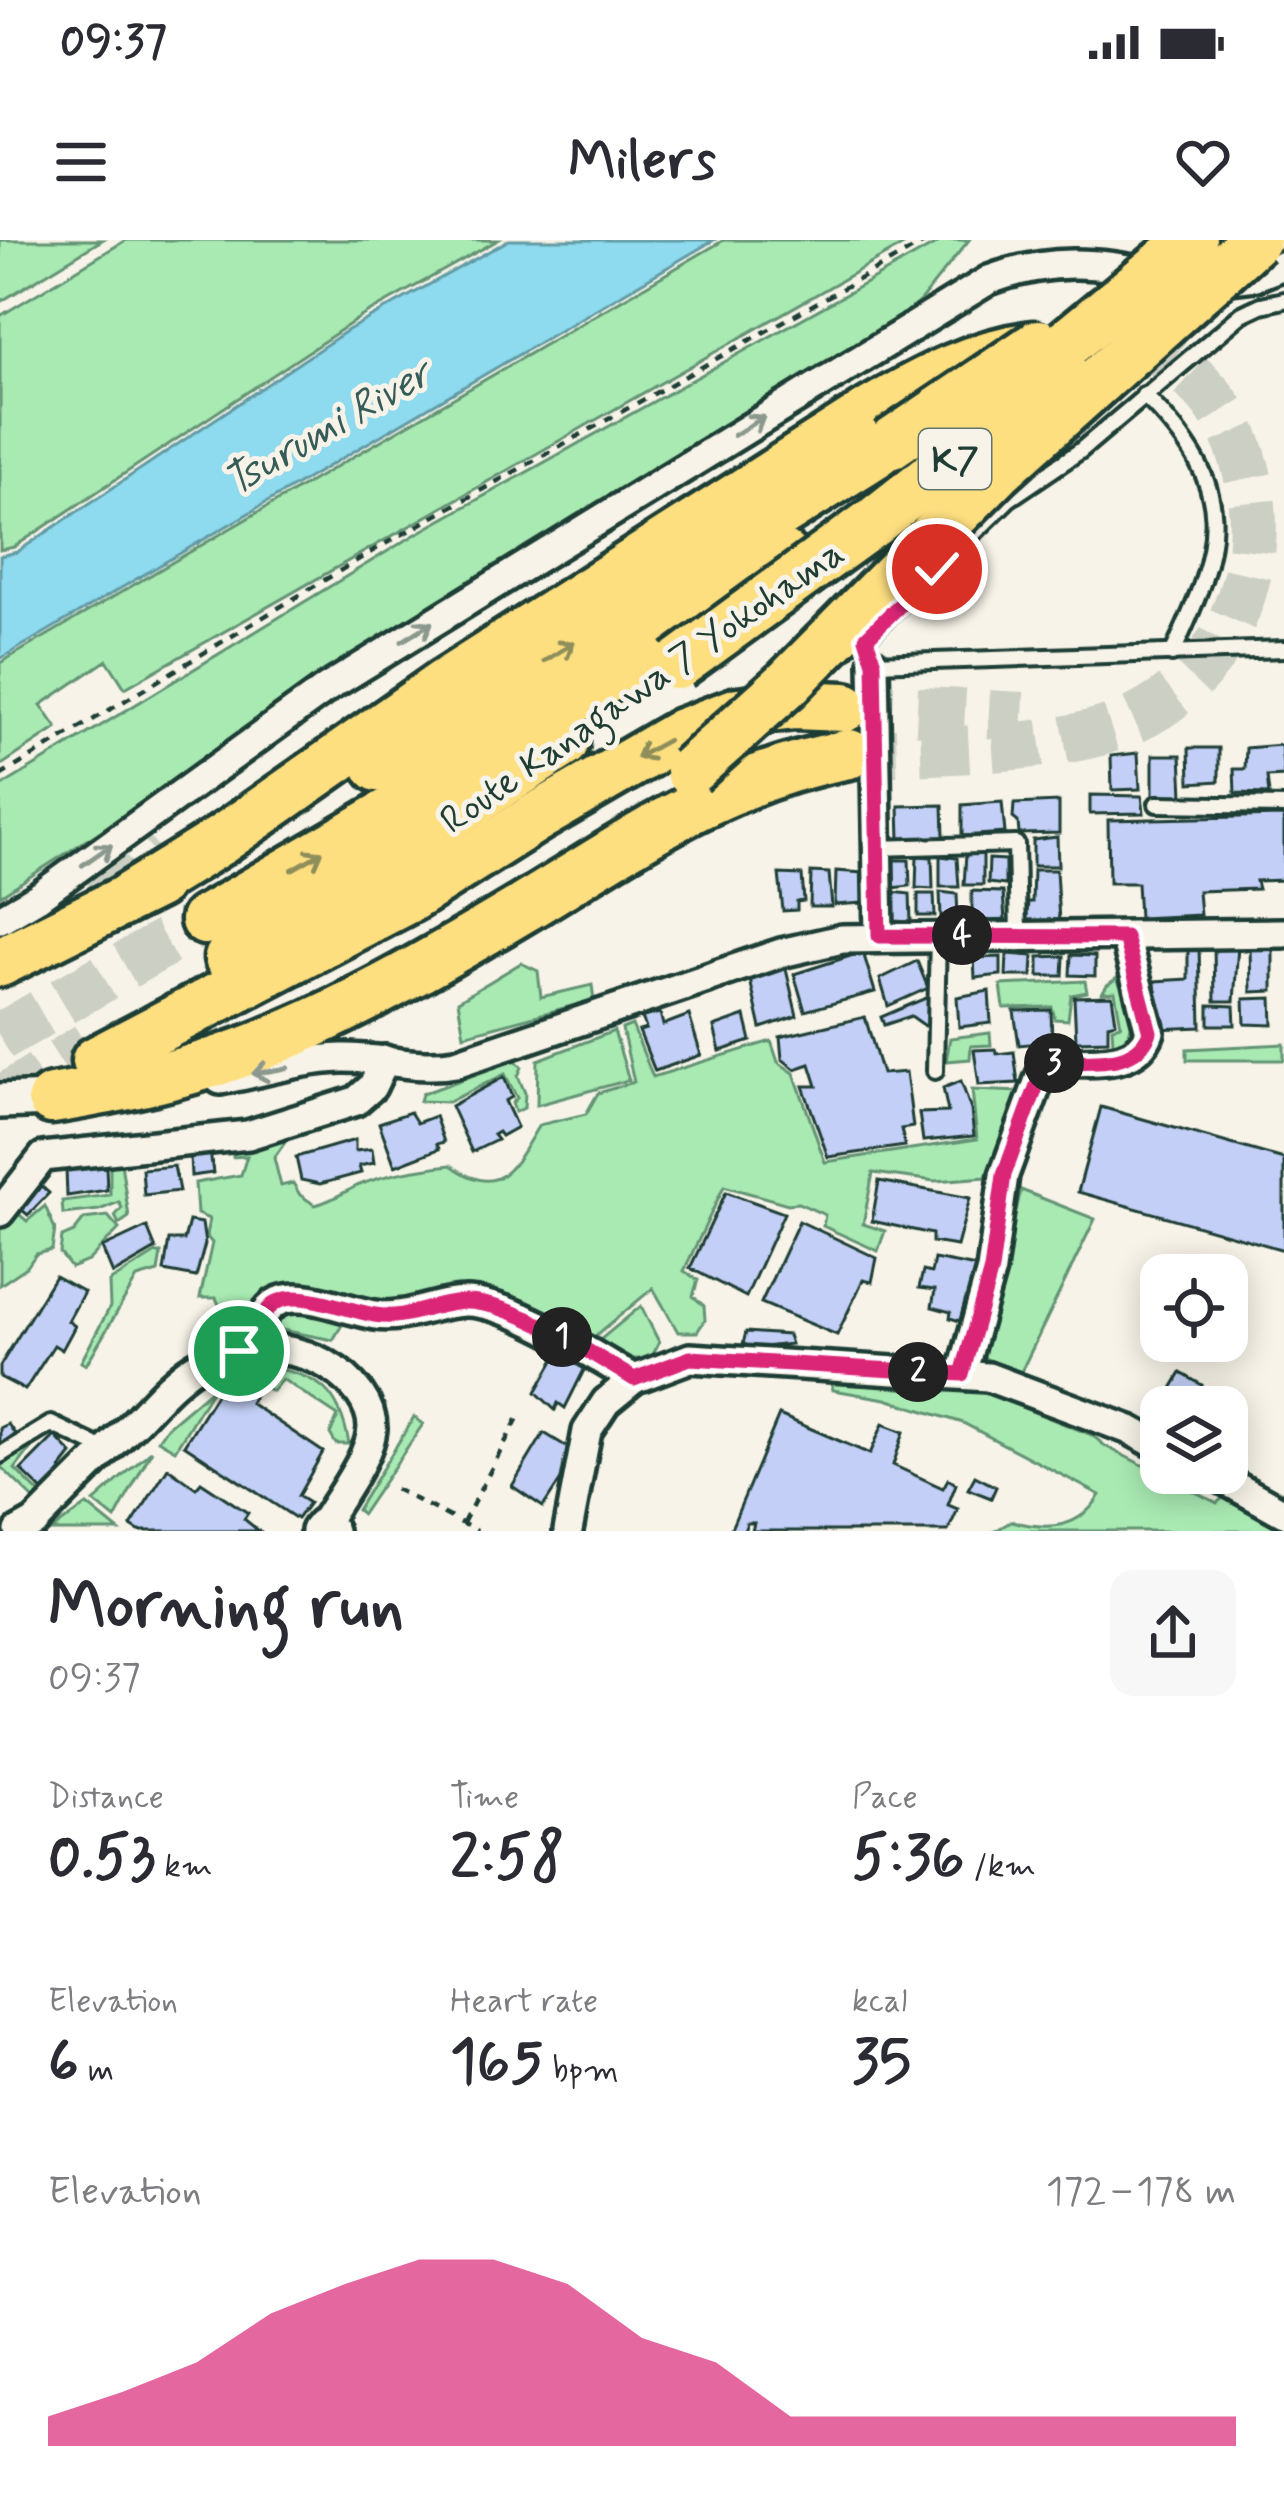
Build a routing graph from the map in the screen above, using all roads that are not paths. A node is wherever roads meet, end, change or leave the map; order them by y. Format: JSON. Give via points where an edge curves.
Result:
{"nodes":[{"id":1,"x":1174,"y":240,"type":"edge"},
{"id":2,"x":1192,"y":240,"type":"edge"},
{"id":3,"x":1224,"y":240,"type":"edge"},
{"id":4,"x":1255,"y":240,"type":"edge"},
{"id":5,"x":1284,"y":265,"type":"edge"},
{"id":6,"x":1284,"y":300,"type":"edge"},
{"id":7,"x":1143,"y":369,"type":"junction"},
{"id":8,"x":898,"y":457,"type":"junction"},
{"id":9,"x":1284,"y":649,"type":"edge"},
{"id":10,"x":1172,"y":655,"type":"junction"},
{"id":11,"x":874,"y":663,"type":"junction"},
{"id":12,"x":845,"y":707,"type":"tunnel mouth"},
{"id":13,"x":848,"y":754,"type":"tunnel mouth"},
{"id":14,"x":1157,"y":804,"type":"dead end"},
{"id":15,"x":1284,"y":806,"type":"edge"},
{"id":16,"x":159,"y":848,"type":"tunnel mouth"},
{"id":17,"x":875,"y":848,"type":"junction"},
{"id":18,"x":129,"y":897,"type":"junction"},
{"id":19,"x":0,"y":919,"type":"edge"},
{"id":20,"x":206,"y":920,"type":"tunnel mouth"},
{"id":21,"x":1284,"y":933,"type":"edge"},
{"id":22,"x":1018,"y":934,"type":"junction"},
{"id":23,"x":938,"y":935,"type":"junction"},
{"id":24,"x":879,"y":936,"type":"junction"},
{"id":25,"x":1125,"y":937,"type":"junction"},
{"id":26,"x":0,"y":962,"type":"edge"},
{"id":27,"x":294,"y":1030,"type":"junction"},
{"id":28,"x":385,"y":1060,"type":"junction"},
{"id":29,"x":935,"y":1071,"type":"dead end"},
{"id":30,"x":52,"y":1099,"type":"junction"},
{"id":31,"x":0,"y":1101,"type":"edge"},
{"id":32,"x":0,"y":1212,"type":"edge"},
{"id":33,"x":257,"y":1350,"type":"junction"},
{"id":34,"x":962,"y":1374,"type":"junction"},
{"id":35,"x":634,"y":1379,"type":"junction"},
{"id":36,"x":1140,"y":1435,"type":"edge"},
{"id":37,"x":106,"y":1450,"type":"junction"},
{"id":38,"x":0,"y":1455,"type":"edge"},
{"id":39,"x":1248,"y":1493,"type":"edge"},
{"id":40,"x":1284,"y":1513,"type":"edge"},
{"id":41,"x":323,"y":1529,"type":"edge"},
{"id":42,"x":20,"y":1531,"type":"edge"},
{"id":43,"x":568,"y":1531,"type":"edge"}],
"edges":[{"from":1,"to":8,"type":"highway","bridge":true},
{"from":2,"to":8,"type":"highway","name":"Route Kanagawa 7 Yokohama","number":"K7","bridge":true,"via":[[1052,357]]},
{"from":12,"to":3,"type":"highway","name":"Route Kanagawa 7 Yokohama","number":"K7","one_way":true,"bridge":true,"via":[[738,712],[682,733],[411,897],[92,1054],[677,665],[980,440]]},
{"from":4,"to":27,"type":"highway","bridge":true,"via":[[998,472],[690,771]]},
{"from":19,"to":5,"type":"street","one_way":true,"via":[[327,688],[989,280],[1076,261],[1201,281]]},
{"from":6,"to":7,"type":"lane","via":[[1261,304]]},
{"from":7,"to":10,"type":"lane","via":[[1192,449],[1215,514],[1199,600]]},
{"from":7,"to":11,"type":"lane","via":[[1080,451],[1009,499],[866,638]]},
{"from":7,"to":16,"type":"highway","via":[[1113,331],[1041,320],[975,333],[910,360],[337,722]]},
{"from":7,"to":18,"type":"highway","via":[[1040,345],[976,358],[915,386],[444,683]]},
{"from":18,"to":8,"type":"highway","one_way":true,"via":[[372,771]]},
{"from":20,"to":8,"type":"highway","name":"Route Kanagawa 7 Yokohama","number":"K7","one_way":true,"via":[[616,674]]},
{"from":9,"to":10,"type":"lane"},
{"from":10,"to":11,"type":"lane"},
{"from":11,"to":17,"type":"street"},
{"from":13,"to":27,"type":"highway","via":[[758,776],[705,800]]},
{"from":14,"to":15,"type":"lane"},
{"from":17,"to":22,"type":"lane","via":[[1016,844]]},
{"from":17,"to":24,"type":"street"},
{"from":18,"to":26,"type":"highway"},
{"from":21,"to":25,"type":"street"},
{"from":22,"to":23,"type":"street"},
{"from":22,"to":25,"type":"street"},
{"from":23,"to":24,"type":"street"},
{"from":23,"to":29,"type":"lane"},
{"from":24,"to":28,"type":"street","via":[[781,953],[456,1064]]},
{"from":25,"to":34,"type":"street","via":[[1150,1032],[1126,1058],[1055,1062],[1040,1077],[1004,1175],[991,1270]]},
{"from":27,"to":30,"type":"highway","via":[[214,1063]]},
{"from":28,"to":30,"type":"street","one_way":true,"via":[[338,1058],[139,1095]]},
{"from":28,"to":32,"type":"street","via":[[356,1101],[248,1136],[43,1157]]},
{"from":30,"to":31,"type":"street"},
{"from":33,"to":35,"type":"street","via":[[258,1324],[277,1302],[315,1299],[377,1316],[476,1303],[545,1327]]},
{"from":33,"to":37,"type":"street","via":[[196,1366]]},
{"from":33,"to":41,"type":"street","via":[[293,1351],[340,1371],[373,1423]]},
{"from":34,"to":35,"type":"street","via":[[690,1358]]},
{"from":34,"to":36,"type":"street"},
{"from":35,"to":43,"type":"street","via":[[587,1431]]},
{"from":37,"to":38,"type":"lane","via":[[51,1424]]},
{"from":37,"to":42,"type":"street"},
{"from":39,"to":40,"type":"street"}]}
